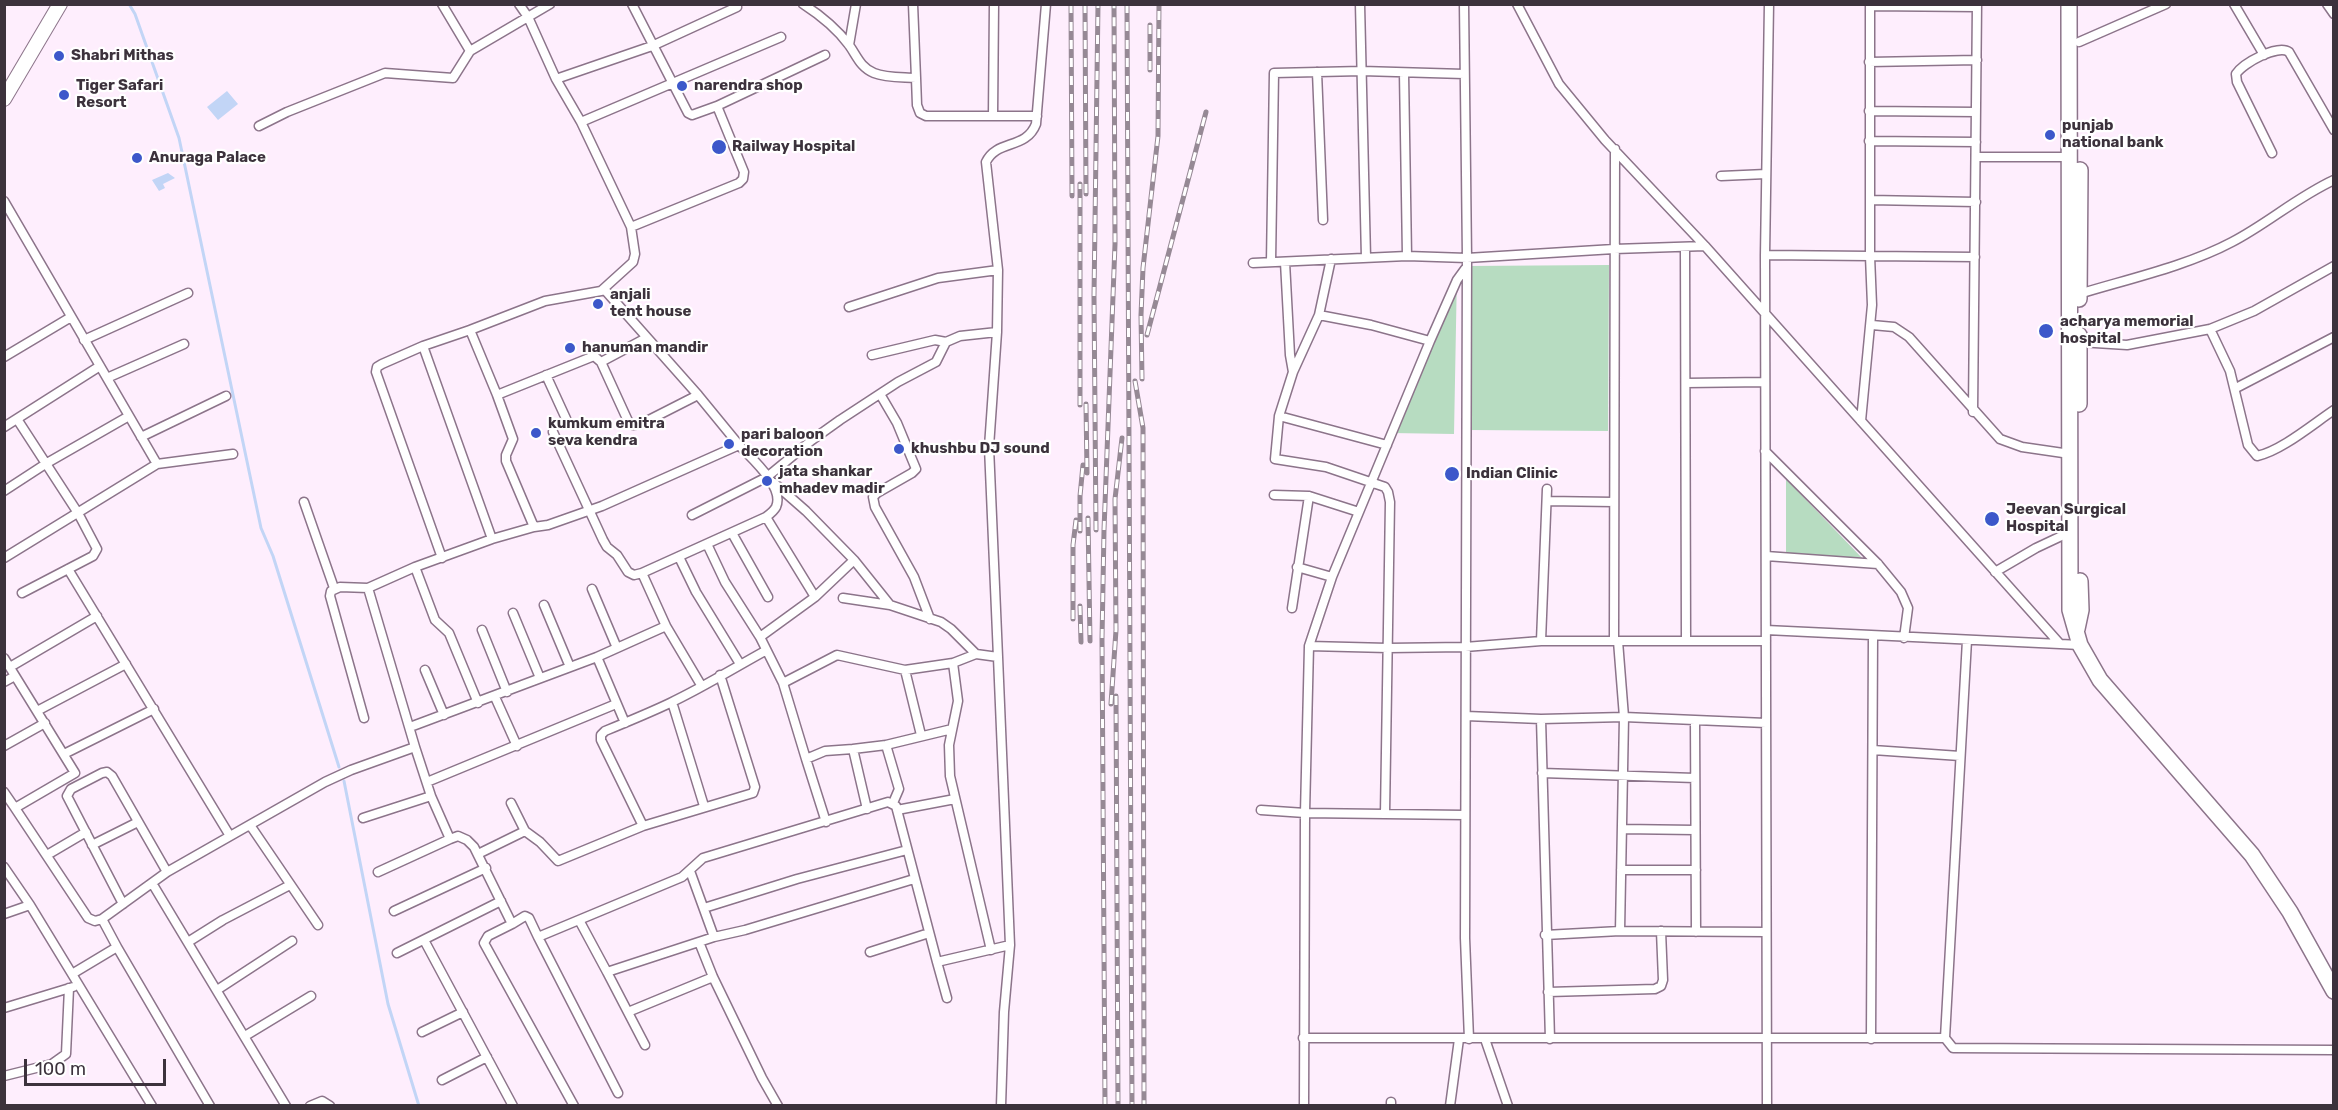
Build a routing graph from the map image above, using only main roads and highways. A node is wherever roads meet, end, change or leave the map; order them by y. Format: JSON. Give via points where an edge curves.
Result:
{"nodes":[{"id":1,"x":60,"y":4,"type":"edge"},
{"id":2,"x":2069,"y":4,"type":"edge"},
{"id":3,"x":2079,"y":4,"type":"edge"},
{"id":4,"x":4,"y":99,"type":"edge"},
{"id":5,"x":2079,"y":639,"type":"junction"},
{"id":6,"x":2334,"y":991,"type":"edge"}],
"edges":[{"from":1,"to":4,"type":"main road"},
{"from":2,"to":5,"type":"highway","via":[[2070,610]]},
{"from":3,"to":5,"type":"highway"},
{"from":5,"to":6,"type":"highway","via":[[2100,680],[2271,882]]}]}
